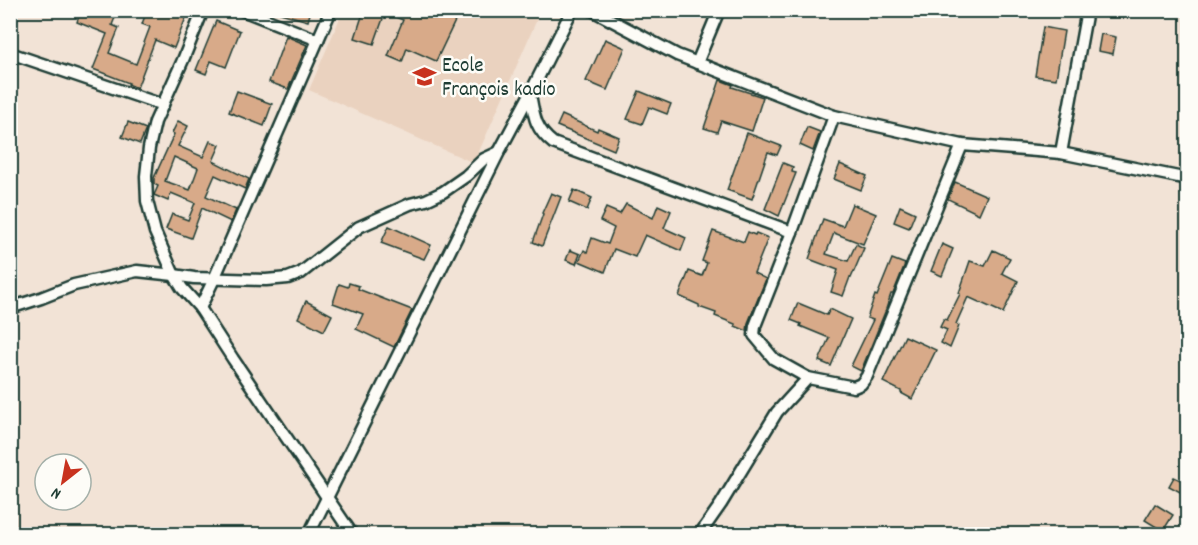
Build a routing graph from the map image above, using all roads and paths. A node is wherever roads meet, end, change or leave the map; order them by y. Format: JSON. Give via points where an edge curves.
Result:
{"nodes":[{"id":1,"x":203,"y":10,"type":"edge"},
{"id":2,"x":242,"y":10,"type":"edge"},
{"id":3,"x":331,"y":10,"type":"edge"},
{"id":4,"x":572,"y":10,"type":"edge"},
{"id":5,"x":592,"y":10,"type":"edge"},
{"id":6,"x":719,"y":10,"type":"edge"},
{"id":7,"x":1087,"y":10,"type":"edge"},
{"id":8,"x":318,"y":40,"type":"junction"},
{"id":9,"x":10,"y":52,"type":"edge"},
{"id":10,"x":697,"y":63,"type":"junction"},
{"id":11,"x":530,"y":94,"type":"junction"},
{"id":12,"x":163,"y":105,"type":"junction"},
{"id":13,"x":834,"y":116,"type":"junction"},
{"id":14,"x":962,"y":145,"type":"junction"},
{"id":15,"x":499,"y":152,"type":"junction"},
{"id":16,"x":1061,"y":153,"type":"junction"},
{"id":17,"x":1188,"y":178,"type":"edge"},
{"id":18,"x":792,"y":232,"type":"junction"},
{"id":19,"x":174,"y":275,"type":"junction"},
{"id":20,"x":214,"y":279,"type":"junction"},
{"id":21,"x":10,"y":308,"type":"edge"},
{"id":22,"x":200,"y":308,"type":"junction"},
{"id":23,"x":808,"y":378,"type":"junction"},
{"id":24,"x":327,"y":498,"type":"junction"},
{"id":25,"x":309,"y":534,"type":"edge"},
{"id":26,"x":352,"y":534,"type":"edge"},
{"id":27,"x":700,"y":534,"type":"edge"}],
"edges":[{"from":1,"to":12,"type":"street"},
{"from":2,"to":8,"type":"street"},
{"from":3,"to":8,"type":"street"},
{"from":4,"to":11,"type":"street"},
{"from":5,"to":10,"type":"street"},
{"from":6,"to":10,"type":"street"},
{"from":7,"to":16,"type":"street"},
{"from":8,"to":20,"type":"street"},
{"from":9,"to":12,"type":"street"},
{"from":10,"to":13,"type":"street"},
{"from":11,"to":15,"type":"street"},
{"from":11,"to":18,"type":"street","via":[[535,119],[543,134],[554,142]]},
{"from":12,"to":19,"type":"street","via":[[149,148],[147,201],[155,232]]},
{"from":13,"to":14,"type":"street"},
{"from":13,"to":18,"type":"street"},
{"from":14,"to":16,"type":"street"},
{"from":14,"to":23,"type":"street","via":[[867,376],[854,387]]},
{"from":15,"to":20,"type":"street","via":[[484,159],[443,192],[359,227],[301,273],[266,280]]},
{"from":15,"to":24,"type":"street"},
{"from":16,"to":17,"type":"street"},
{"from":18,"to":23,"type":"street","via":[[754,335],[774,359]]},
{"from":19,"to":20,"type":"street"},
{"from":19,"to":21,"type":"street","via":[[137,271],[117,275],[74,285]]},
{"from":19,"to":22,"type":"street"},
{"from":20,"to":22,"type":"street"},
{"from":22,"to":24,"type":"street"},
{"from":23,"to":27,"type":"street","via":[[777,412]]},
{"from":24,"to":25,"type":"street"},
{"from":24,"to":26,"type":"street"}]}
